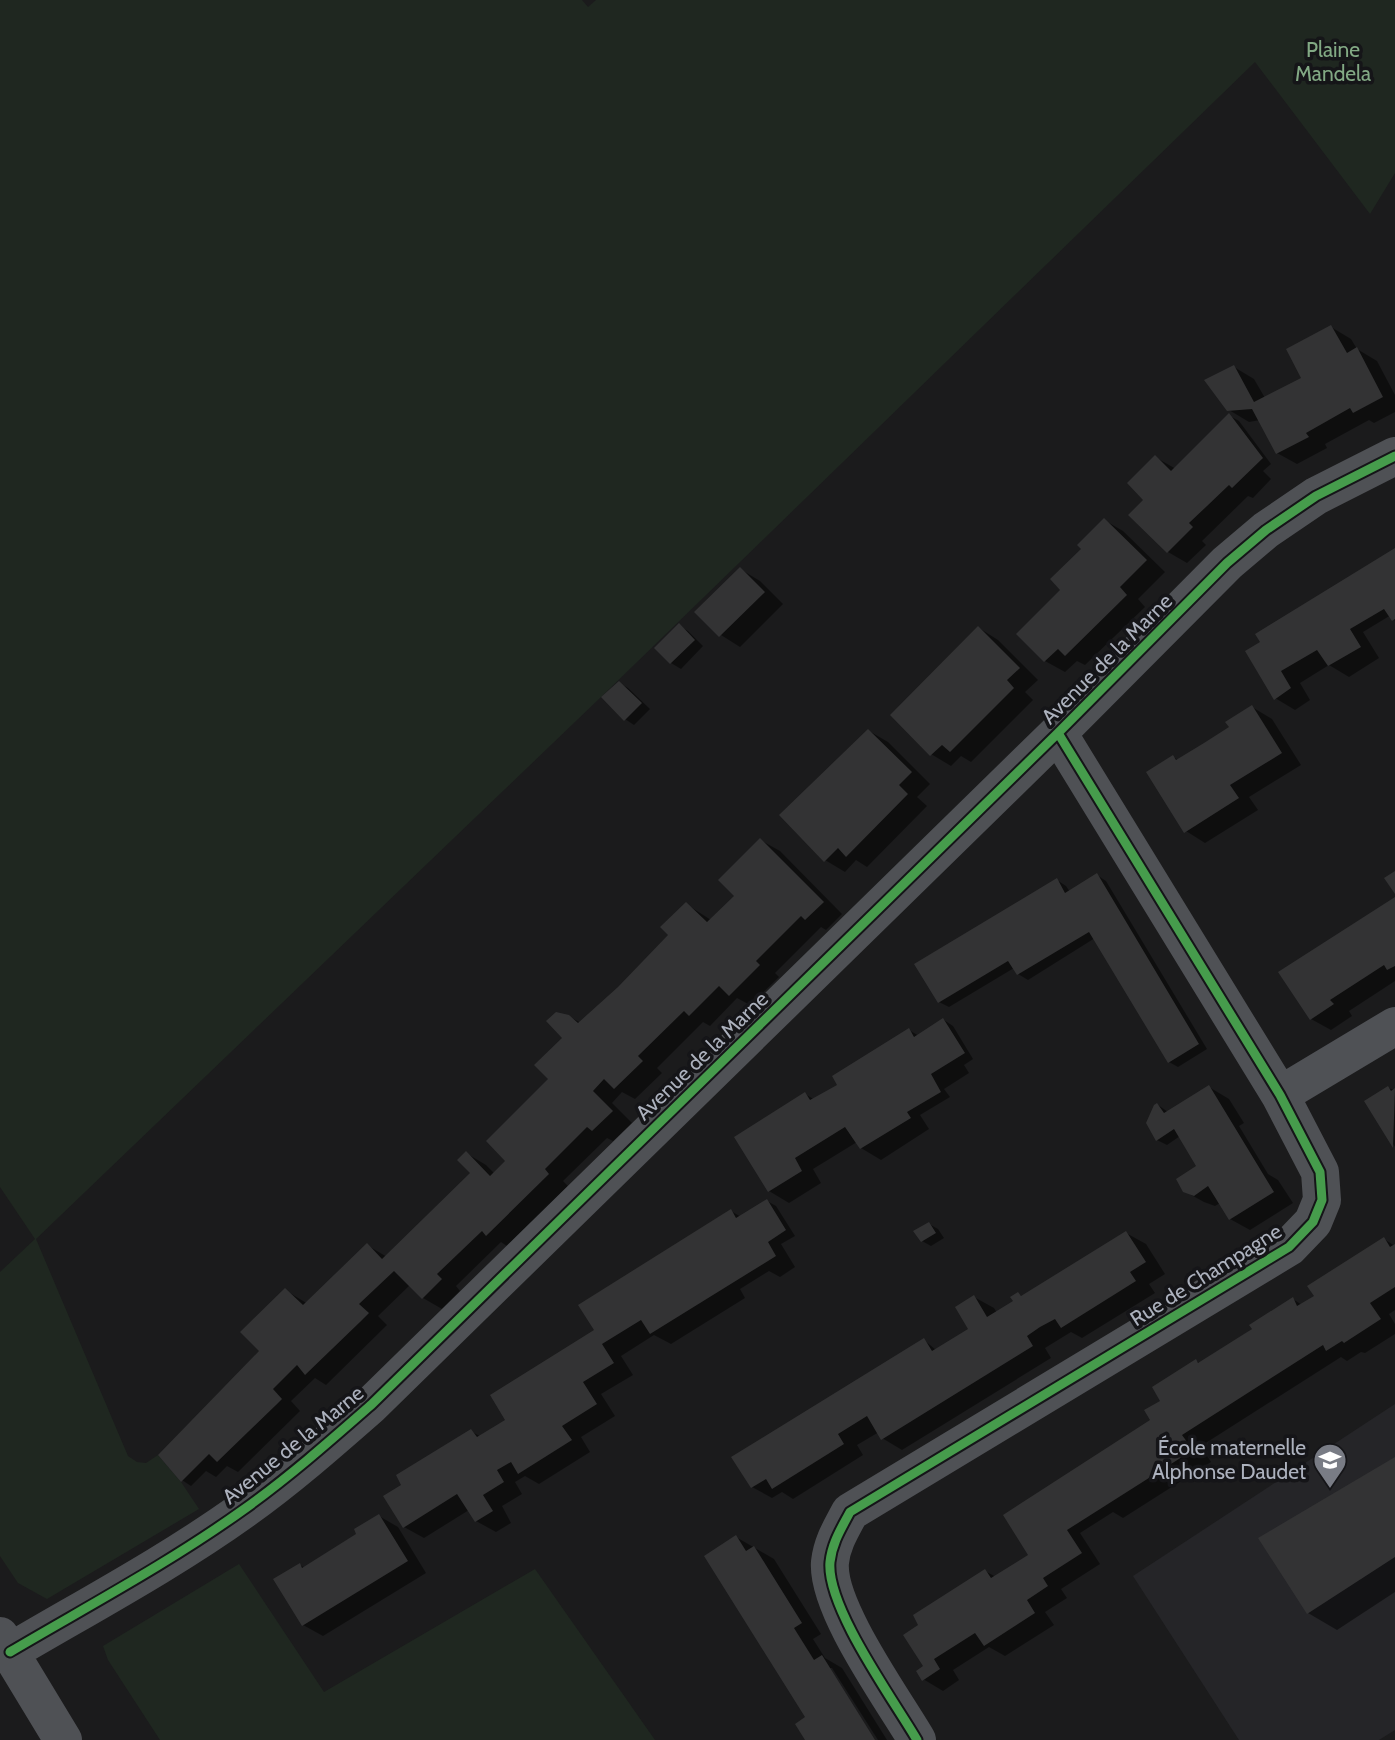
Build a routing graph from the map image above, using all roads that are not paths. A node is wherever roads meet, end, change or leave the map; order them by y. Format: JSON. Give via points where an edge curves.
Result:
{"nodes":[{"id":1,"x":1395,"y":456,"type":"edge"},
{"id":2,"x":1058,"y":733,"type":"junction"},
{"id":3,"x":1395,"y":1026,"type":"edge"},
{"id":4,"x":1280,"y":1095,"type":"junction"},
{"id":5,"x":5,"y":1644,"type":"edge"},
{"id":6,"x":63,"y":1740,"type":"edge"},
{"id":7,"x":917,"y":1740,"type":"edge"}],
"edges":[{"from":1,"to":2,"type":"street","name":"Avenue de la Marne","via":[[1316,496],[1266,530],[1227,563]]},
{"from":2,"to":4,"type":"street","name":"Rue de Champagne"},
{"from":2,"to":5,"type":"street","name":"Avenue de la Marne","via":[[362,1413],[306,1462],[187,1549]]},
{"from":3,"to":4,"type":"street"},
{"from":4,"to":7,"type":"street","name":"Rue de Champagne","via":[[1320,1172],[1322,1200],[1313,1222],[1289,1247],[850,1512],[834,1541],[830,1564],[835,1597]]},
{"from":5,"to":6,"type":"street"}]}
